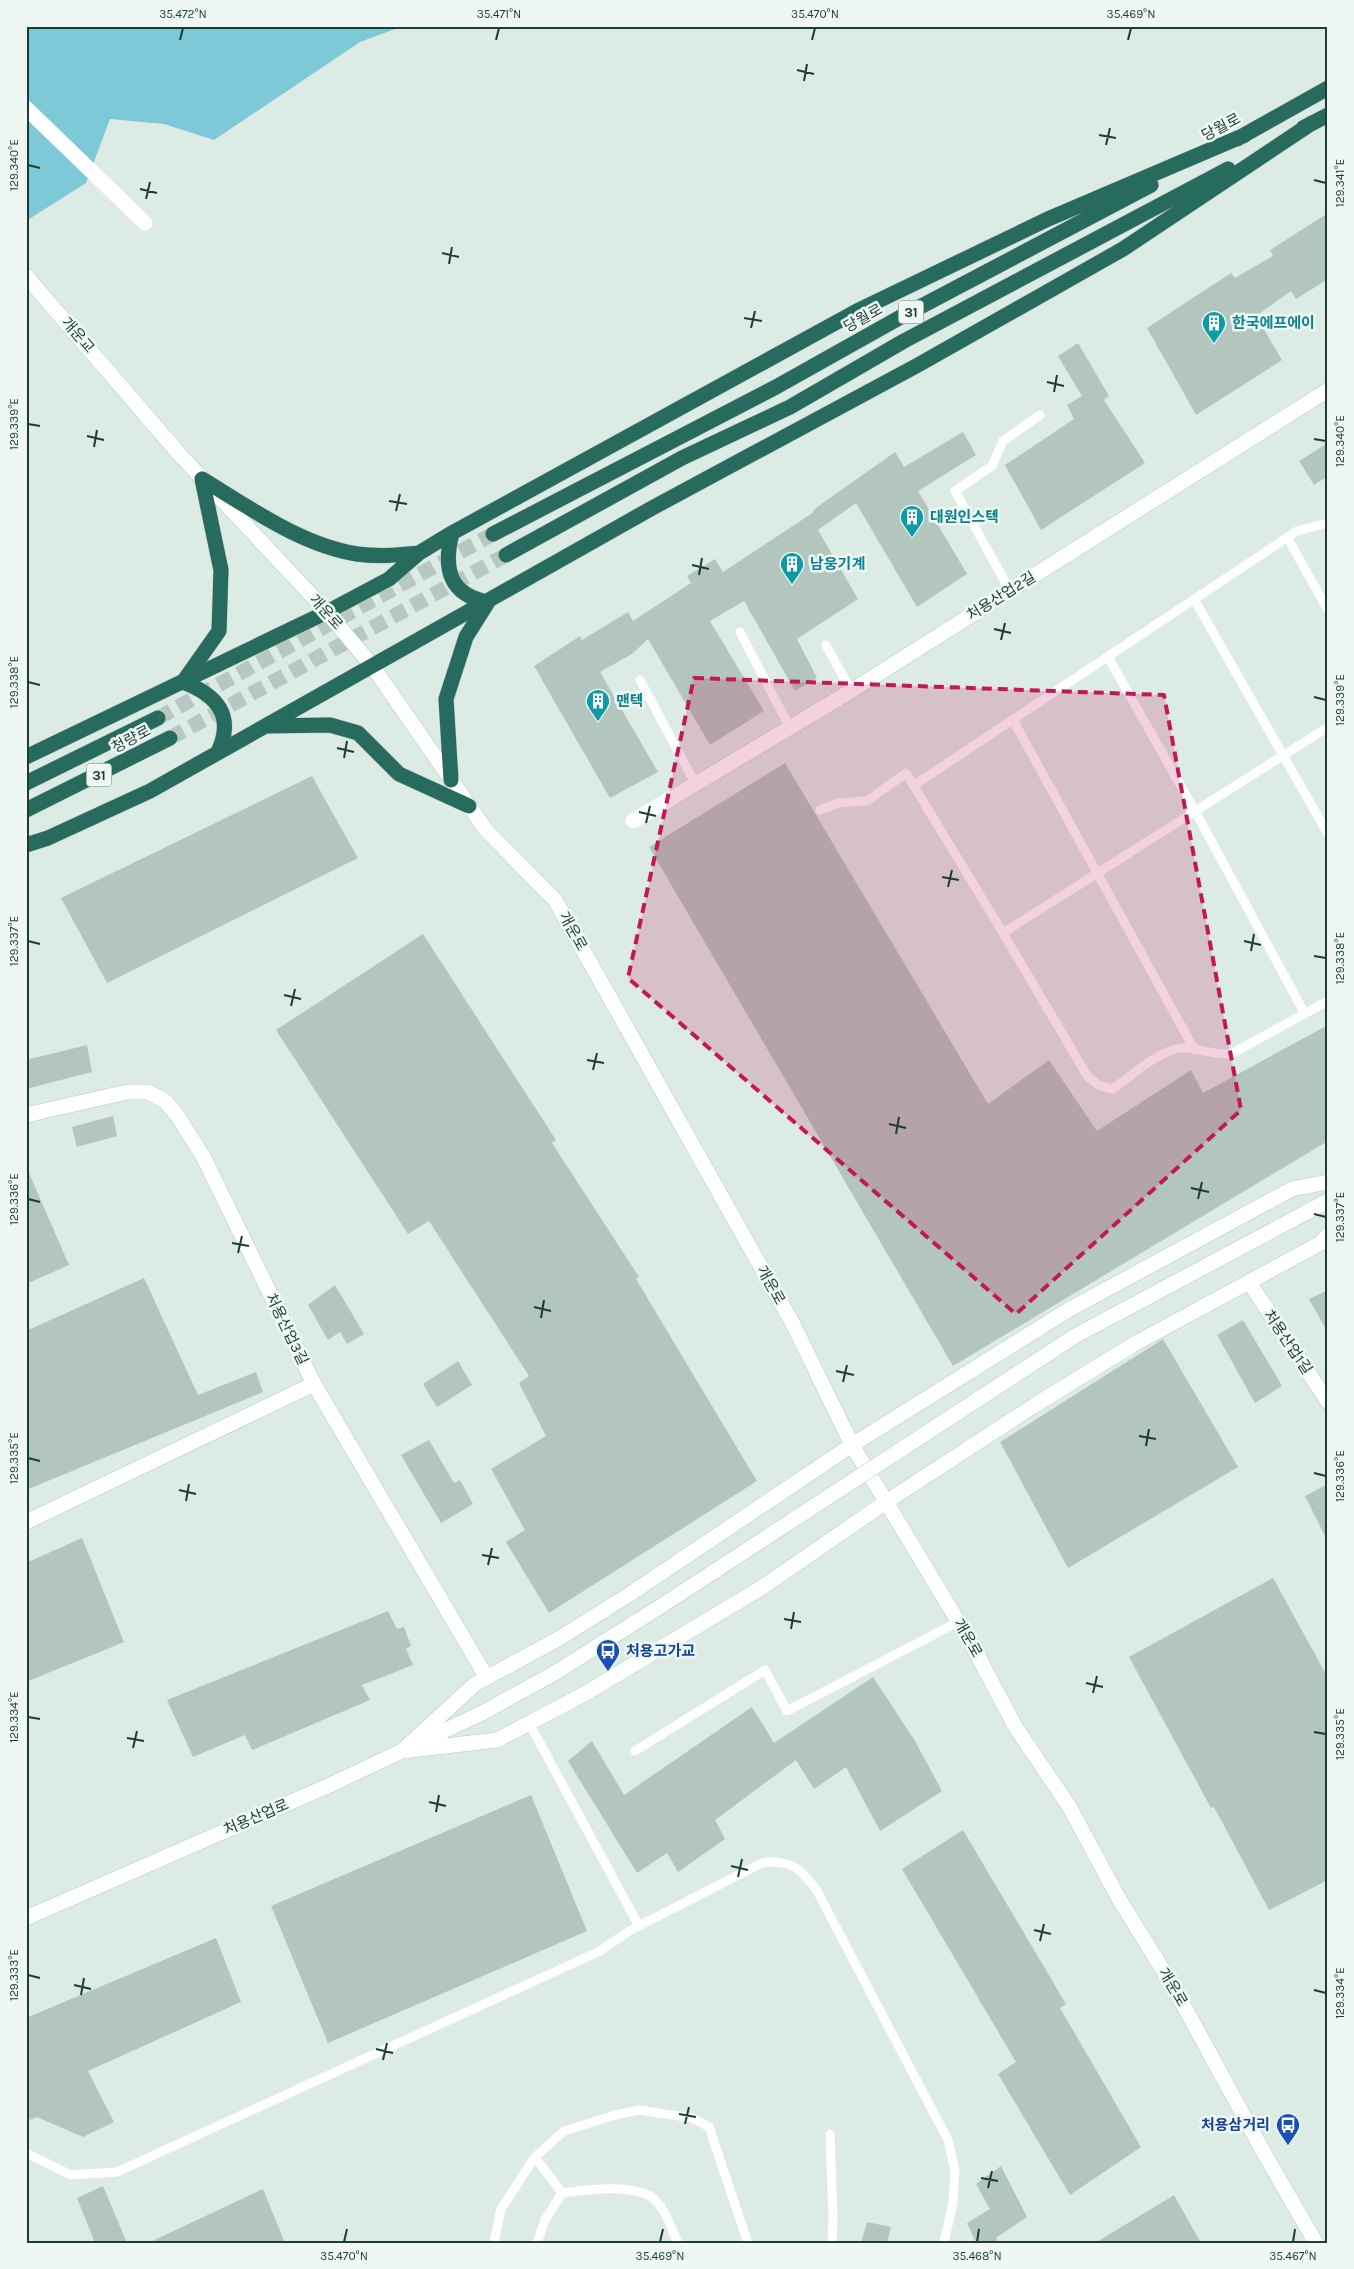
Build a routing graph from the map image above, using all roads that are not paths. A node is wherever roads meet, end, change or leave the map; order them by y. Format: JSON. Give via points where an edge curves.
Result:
{"nodes":[{"id":1,"x":1328,"y":88,"type":"edge"},
{"id":2,"x":26,"y":108,"type":"edge"},
{"id":3,"x":1328,"y":115,"type":"edge"},
{"id":4,"x":1312,"y":123,"type":"junction"},
{"id":5,"x":1244,"y":135,"type":"junction"},
{"id":6,"x":145,"y":222,"type":"dead end"},
{"id":7,"x":26,"y":276,"type":"edge"},
{"id":8,"x":1328,"y":390,"type":"edge"},
{"id":9,"x":129,"y":395,"type":"joint"},
{"id":10,"x":1040,"y":415,"type":"dead end"},
{"id":11,"x":202,"y":479,"type":"junction"},
{"id":12,"x":1328,"y":523,"type":"edge"},
{"id":13,"x":452,"y":533,"type":"junction"},
{"id":14,"x":493,"y":534,"type":"tunnel mouth"},
{"id":15,"x":1287,"y":537,"type":"junction"},
{"id":16,"x":419,"y":553,"type":"junction"},
{"id":17,"x":506,"y":554,"type":"tunnel mouth"},
{"id":18,"x":1010,"y":591,"type":"junction"},
{"id":19,"x":1194,"y":599,"type":"junction"},
{"id":20,"x":488,"y":602,"type":"junction"},
{"id":21,"x":1328,"y":610,"type":"edge"},
{"id":22,"x":327,"y":612,"type":"junction"},
{"id":23,"x":740,"y":632,"type":"dead end"},
{"id":24,"x":826,"y":646,"type":"dead end"},
{"id":25,"x":1108,"y":656,"type":"junction"},
{"id":26,"x":373,"y":667,"type":"junction"},
{"id":27,"x":640,"y":680,"type":"dead end"},
{"id":28,"x":183,"y":682,"type":"junction"},
{"id":29,"x":851,"y":691,"type":"junction"},
{"id":30,"x":158,"y":718,"type":"tunnel mouth"},
{"id":31,"x":1013,"y":720,"type":"junction"},
{"id":32,"x":264,"y":726,"type":"junction"},
{"id":33,"x":1328,"y":727,"type":"edge"},
{"id":34,"x":790,"y":728,"type":"junction"},
{"id":35,"x":170,"y":738,"type":"tunnel mouth"},
{"id":36,"x":218,"y":752,"type":"junction"},
{"id":37,"x":1283,"y":755,"type":"junction"},
{"id":38,"x":26,"y":757,"type":"edge"},
{"id":39,"x":452,"y":780,"type":"junction"},
{"id":40,"x":26,"y":783,"type":"edge"},
{"id":41,"x":696,"y":784,"type":"junction"},
{"id":42,"x":913,"y":786,"type":"junction"},
{"id":43,"x":469,"y":806,"type":"junction"},
{"id":44,"x":26,"y":810,"type":"edge"},
{"id":45,"x":820,"y":810,"type":"dead end"},
{"id":46,"x":1195,"y":811,"type":"junction"},
{"id":47,"x":633,"y":821,"type":"dead end"},
{"id":48,"x":1328,"y":834,"type":"edge"},
{"id":49,"x":26,"y":845,"type":"edge"},
{"id":50,"x":1098,"y":873,"type":"junction"},
{"id":51,"x":1004,"y":933,"type":"junction"},
{"id":52,"x":1328,"y":1001,"type":"edge"},
{"id":53,"x":1305,"y":1014,"type":"junction"},
{"id":54,"x":1194,"y":1049,"type":"junction"},
{"id":55,"x":26,"y":1115,"type":"edge"},
{"id":56,"x":1328,"y":1182,"type":"edge"},
{"id":57,"x":1328,"y":1201,"type":"edge"},
{"id":58,"x":1328,"y":1235,"type":"edge"},
{"id":59,"x":1249,"y":1282,"type":"junction"},
{"id":60,"x":314,"y":1384,"type":"junction"},
{"id":61,"x":1328,"y":1402,"type":"edge"},
{"id":62,"x":852,"y":1444,"type":"junction"},
{"id":63,"x":886,"y":1502,"type":"junction"},
{"id":64,"x":26,"y":1522,"type":"edge"},
{"id":65,"x":958,"y":1622,"type":"junction"},
{"id":66,"x":487,"y":1678,"type":"junction"},
{"id":67,"x":529,"y":1723,"type":"junction"},
{"id":68,"x":402,"y":1751,"type":"junction"},
{"id":69,"x":635,"y":1751,"type":"dead end"},
{"id":70,"x":26,"y":1918,"type":"edge"},
{"id":71,"x":639,"y":1926,"type":"junction"},
{"id":72,"x":830,"y":2134,"type":"dead end"},
{"id":73,"x":26,"y":2153,"type":"edge"},
{"id":74,"x":535,"y":2158,"type":"junction"},
{"id":75,"x":562,"y":2193,"type":"junction"},
{"id":76,"x":494,"y":2243,"type":"edge"},
{"id":77,"x":537,"y":2243,"type":"edge"},
{"id":78,"x":678,"y":2243,"type":"edge"},
{"id":79,"x":748,"y":2243,"type":"edge"},
{"id":80,"x":832,"y":2243,"type":"edge"},
{"id":81,"x":944,"y":2243,"type":"edge"},
{"id":82,"x":1316,"y":2243,"type":"edge"}],
"edges":[{"from":1,"to":5,"type":"highway","name":"당월로","number":"31"},
{"from":2,"to":6,"type":"main road"},
{"from":3,"to":4,"type":"highway","number":"31"},
{"from":4,"to":17,"type":"highway","number":"31","via":[[904,341],[790,407],[682,458]]},
{"from":4,"to":20,"type":"highway","via":[[1123,249]]},
{"from":5,"to":13,"type":"highway","via":[[1048,219],[858,311]]},
{"from":5,"to":14,"type":"highway","name":"당월로","number":"31","via":[[776,387]]},
{"from":7,"to":9,"type":"main road","name":"개운교"},
{"from":8,"to":18,"type":"main road","name":"처용산업2길"},
{"from":9,"to":11,"type":"main road","name":"개운로"},
{"from":10,"to":18,"type":"lane","via":[[1003,441],[992,466],[955,490]]},
{"from":11,"to":16,"type":"highway","via":[[282,526],[340,550],[389,556]]},
{"from":11,"to":22,"type":"main road","name":"개운로"},
{"from":11,"to":28,"type":"highway","via":[[221,570],[219,631]]},
{"from":12,"to":15,"type":"lane"},
{"from":13,"to":16,"type":"highway"},
{"from":13,"to":20,"type":"highway","via":[[448,550],[452,580],[461,592]]},
{"from":15,"to":19,"type":"lane"},
{"from":15,"to":21,"type":"lane"},
{"from":16,"to":22,"type":"highway","via":[[389,579]]},
{"from":18,"to":29,"type":"main road","name":"처용산업2길"},
{"from":19,"to":25,"type":"lane"},
{"from":19,"to":37,"type":"lane"},
{"from":20,"to":26,"type":"highway"},
{"from":20,"to":39,"type":"highway","via":[[466,637],[446,699]]},
{"from":22,"to":26,"type":"main road","name":"개운로"},
{"from":22,"to":28,"type":"highway"},
{"from":23,"to":34,"type":"lane"},
{"from":24,"to":29,"type":"lane"},
{"from":25,"to":31,"type":"lane"},
{"from":25,"to":46,"type":"lane"},
{"from":26,"to":32,"type":"highway"},
{"from":26,"to":39,"type":"main road","name":"개운로"},
{"from":27,"to":41,"type":"lane"},
{"from":28,"to":36,"type":"highway","via":[[200,688],[220,708],[225,724],[224,739]]},
{"from":28,"to":38,"type":"highway"},
{"from":29,"to":34,"type":"main road","name":"처용산업2길"},
{"from":30,"to":40,"type":"highway","name":"청량로","number":"31"},
{"from":31,"to":42,"type":"lane"},
{"from":31,"to":50,"type":"lane"},
{"from":32,"to":36,"type":"highway"},
{"from":32,"to":43,"type":"highway","via":[[330,725],[358,733],[399,774]]},
{"from":33,"to":37,"type":"lane"},
{"from":34,"to":41,"type":"main road","name":"처용산업2길"},
{"from":35,"to":44,"type":"highway","name":"청량로","number":"31"},
{"from":36,"to":49,"type":"highway","via":[[150,792]]},
{"from":37,"to":46,"type":"lane"},
{"from":37,"to":48,"type":"lane"},
{"from":39,"to":43,"type":"main road","name":"개운로"},
{"from":41,"to":47,"type":"main road","name":"처용산업2길"},
{"from":42,"to":45,"type":"lane","via":[[906,773],[867,800],[838,803]]},
{"from":42,"to":51,"type":"lane"},
{"from":43,"to":62,"type":"main road","name":"개운로","via":[[486,830],[555,900],[793,1324]]},
{"from":46,"to":50,"type":"lane"},
{"from":46,"to":53,"type":"lane"},
{"from":50,"to":51,"type":"lane"},
{"from":50,"to":54,"type":"lane"},
{"from":51,"to":54,"type":"lane","via":[[1088,1077],[1100,1086],[1113,1089],[1170,1050]]},
{"from":52,"to":53,"type":"lane"},
{"from":53,"to":54,"type":"lane","via":[[1231,1054],[1217,1055]]},
{"from":55,"to":60,"type":"main road","name":"처용산업3길","via":[[127,1092],[148,1092],[165,1101],[204,1158]]},
{"from":56,"to":62,"type":"main road","via":[[1292,1189],[1140,1269]]},
{"from":57,"to":68,"type":"main road","name":"처용산업로","bridge":true,"via":[[1075,1336],[553,1674],[484,1712]]},
{"from":58,"to":59,"type":"main road","via":[[1321,1243]]},
{"from":59,"to":61,"type":"main road","name":"처용산업1길"},
{"from":59,"to":63,"type":"main road","via":[[1128,1348]]},
{"from":60,"to":64,"type":"main road"},
{"from":60,"to":66,"type":"main road","name":"처용산업3길"},
{"from":62,"to":63,"type":"main road","name":"개운로"},
{"from":62,"to":66,"type":"main road","via":[[630,1594]]},
{"from":63,"to":65,"type":"main road","name":"개운로"},
{"from":63,"to":67,"type":"main road","via":[[761,1588]]},
{"from":65,"to":69,"type":"lane","via":[[786,1711],[765,1670]]},
{"from":65,"to":82,"type":"main road","name":"개운로","via":[[1016,1728],[1069,1806],[1119,1899],[1173,1986]]},
{"from":66,"to":68,"type":"main road","via":[[475,1684]]},
{"from":67,"to":68,"type":"main road","via":[[497,1740]]},
{"from":67,"to":71,"type":"lane"},
{"from":68,"to":70,"type":"main road","name":"처용산업로"},
{"from":71,"to":73,"type":"lane","via":[[600,1951],[117,2172],[71,2175]]},
{"from":71,"to":81,"type":"lane","via":[[764,1862],[784,1861],[800,1869],[816,1889],[948,2140],[955,2170],[953,2203]]},
{"from":72,"to":80,"type":"lane"},
{"from":74,"to":75,"type":"lane"},
{"from":74,"to":76,"type":"lane","via":[[501,2209]]},
{"from":74,"to":79,"type":"lane","via":[[564,2130],[615,2115],[638,2110],[692,2118],[709,2127]]},
{"from":75,"to":77,"type":"lane","via":[[545,2220]]},
{"from":75,"to":78,"type":"lane","via":[[622,2190],[651,2196],[667,2217]]}]}
